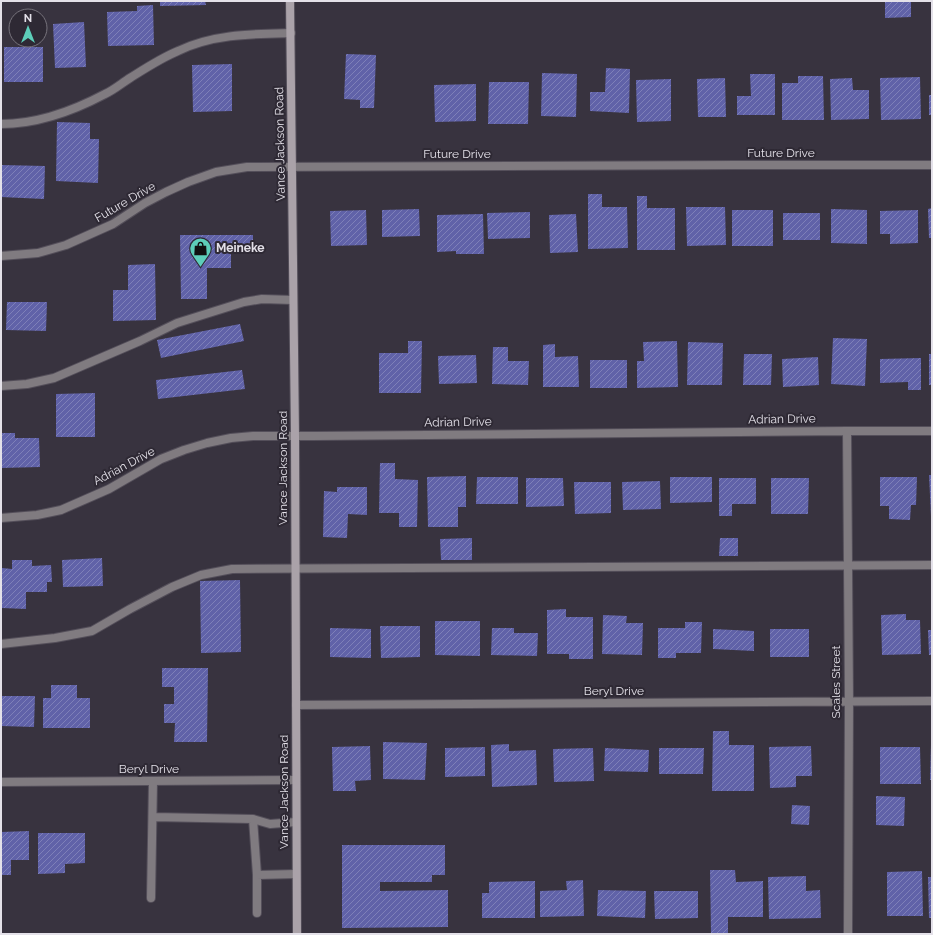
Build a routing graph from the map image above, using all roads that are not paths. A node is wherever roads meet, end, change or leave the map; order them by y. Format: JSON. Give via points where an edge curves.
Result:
{"nodes":[{"id":1,"x":290,"y":1,"type":"edge"},
{"id":2,"x":290,"y":33,"type":"junction"},
{"id":3,"x":1,"y":124,"type":"edge"},
{"id":4,"x":932,"y":165,"type":"edge"},
{"id":5,"x":292,"y":167,"type":"junction"},
{"id":6,"x":1,"y":256,"type":"edge"},
{"id":7,"x":293,"y":300,"type":"junction"},
{"id":8,"x":1,"y":386,"type":"edge"},
{"id":9,"x":847,"y":431,"type":"junction"},
{"id":10,"x":932,"y":431,"type":"edge"},
{"id":11,"x":295,"y":436,"type":"junction"},
{"id":12,"x":1,"y":518,"type":"edge"},
{"id":13,"x":932,"y":565,"type":"edge"},
{"id":14,"x":848,"y":566,"type":"junction"},
{"id":15,"x":295,"y":568,"type":"junction"},
{"id":16,"x":1,"y":644,"type":"edge"},
{"id":17,"x":932,"y":701,"type":"edge"},
{"id":18,"x":849,"y":702,"type":"junction"},
{"id":19,"x":296,"y":705,"type":"junction"},
{"id":20,"x":296,"y":780,"type":"junction"},
{"id":21,"x":153,"y":781,"type":"junction"},
{"id":22,"x":1,"y":782,"type":"edge"},
{"id":23,"x":153,"y":817,"type":"junction"},
{"id":24,"x":254,"y":819,"type":"junction"},
{"id":25,"x":296,"y":822,"type":"junction"},
{"id":26,"x":296,"y":874,"type":"junction"},
{"id":27,"x":257,"y":875,"type":"junction"},
{"id":28,"x":151,"y":898,"type":"dead end"},
{"id":29,"x":257,"y":913,"type":"dead end"},
{"id":30,"x":296,"y":934,"type":"edge"},
{"id":31,"x":848,"y":934,"type":"edge"}],
"edges":[{"from":1,"to":2,"type":"main road","name":"Vance Jackson Road"},
{"from":2,"to":3,"type":"street","via":[[245,34],[203,42],[178,50],[106,94],[61,114]]},
{"from":2,"to":5,"type":"main road","name":"Vance Jackson Road"},
{"from":4,"to":5,"type":"street","name":"Future Drive"},
{"from":5,"to":6,"type":"street","name":"Future Drive","via":[[247,167],[216,172],[166,192],[113,224],[66,245],[38,253]]},
{"from":5,"to":7,"type":"main road","name":"Vance Jackson Road"},
{"from":7,"to":8,"type":"street","via":[[262,299],[244,302],[177,323],[54,378]]},
{"from":7,"to":11,"type":"main road","name":"Vance Jackson Road"},
{"from":9,"to":10,"type":"street","name":"Adrian Drive"},
{"from":9,"to":11,"type":"street","name":"Adrian Drive"},
{"from":9,"to":14,"type":"street","name":"Scales Street"},
{"from":11,"to":12,"type":"street","name":"Adrian Drive","via":[[253,436],[207,443],[161,459],[109,489],[61,510]]},
{"from":11,"to":15,"type":"main road","name":"Vance Jackson Road"},
{"from":13,"to":14,"type":"street"},
{"from":14,"to":15,"type":"street"},
{"from":14,"to":18,"type":"street","name":"Scales Street"},
{"from":15,"to":16,"type":"street","via":[[232,569],[201,575],[172,587],[92,631]]},
{"from":15,"to":19,"type":"main road","name":"Vance Jackson Road"},
{"from":17,"to":18,"type":"street","name":"Beryl Drive"},
{"from":18,"to":19,"type":"street","name":"Beryl Drive"},
{"from":18,"to":31,"type":"street","name":"Scales Street"},
{"from":19,"to":20,"type":"main road","name":"Vance Jackson Road"},
{"from":20,"to":21,"type":"street","name":"Beryl Drive"},
{"from":20,"to":25,"type":"main road","name":"Vance Jackson Road"},
{"from":21,"to":22,"type":"street","name":"Beryl Drive"},
{"from":21,"to":23,"type":"street"},
{"from":23,"to":24,"type":"street"},
{"from":23,"to":28,"type":"street"},
{"from":24,"to":25,"type":"street","via":[[270,824]]},
{"from":24,"to":27,"type":"street"},
{"from":25,"to":26,"type":"main road","name":"Vance Jackson Road"},
{"from":26,"to":27,"type":"street"},
{"from":26,"to":30,"type":"main road","name":"Vance Jackson Road"},
{"from":27,"to":29,"type":"street"}]}
